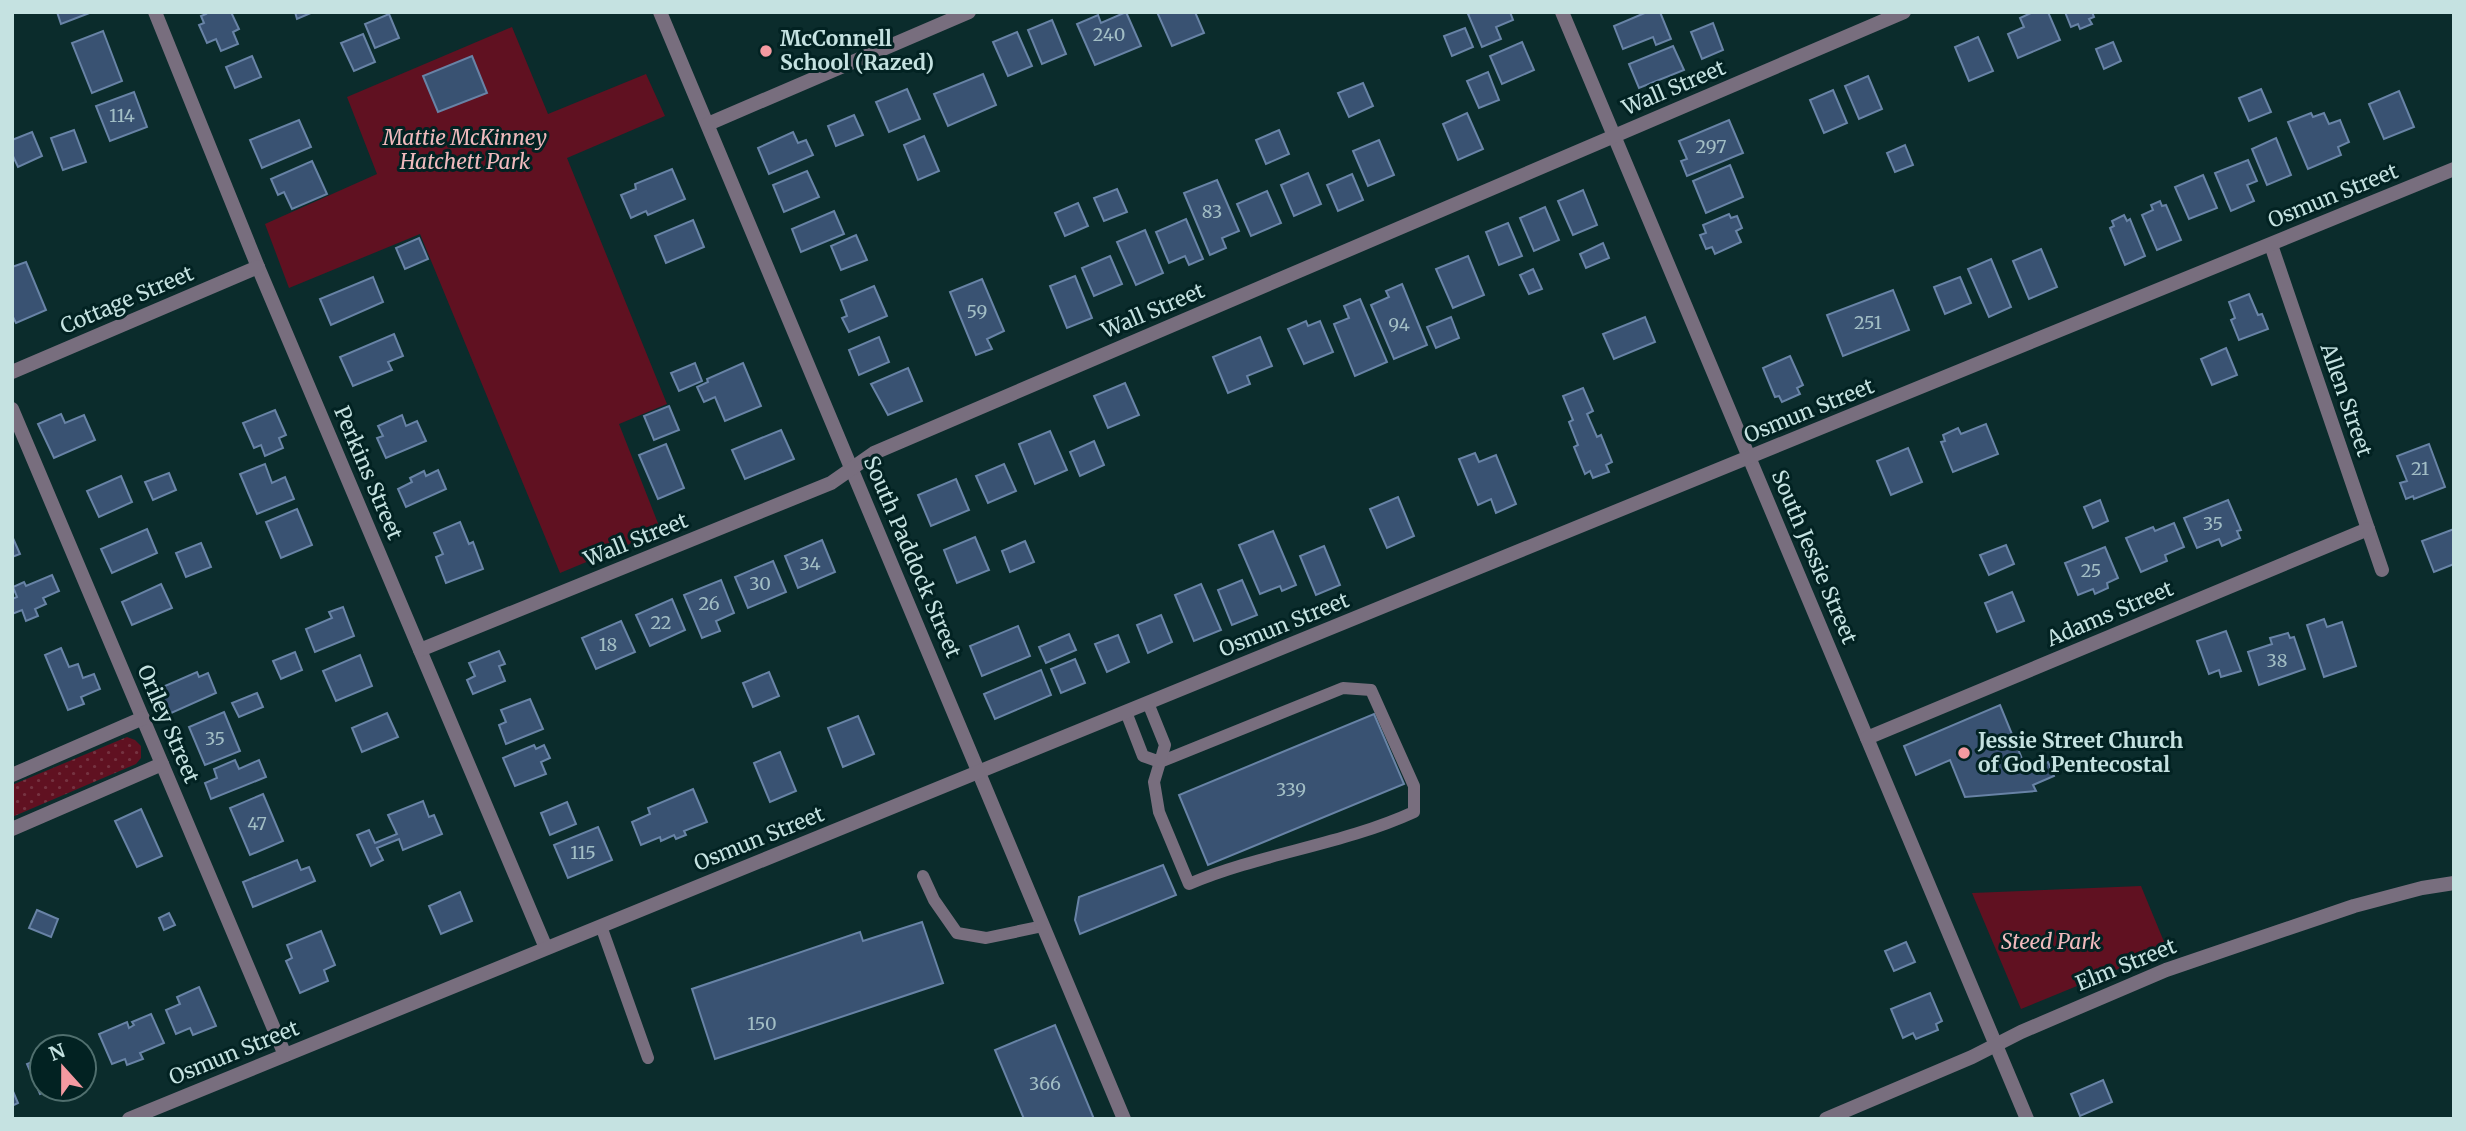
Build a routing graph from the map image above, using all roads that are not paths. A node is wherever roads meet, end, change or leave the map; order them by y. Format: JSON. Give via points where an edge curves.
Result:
{"nodes":[{"id":1,"x":155,"y":12,"type":"edge"},
{"id":2,"x":660,"y":12,"type":"edge"},
{"id":3,"x":969,"y":12,"type":"edge"},
{"id":4,"x":1562,"y":12,"type":"edge"},
{"id":5,"x":1902,"y":13,"type":"edge"},
{"id":6,"x":708,"y":124,"type":"junction"},
{"id":7,"x":1614,"y":137,"type":"junction"},
{"id":8,"x":2454,"y":169,"type":"edge"},
{"id":9,"x":2271,"y":244,"type":"junction"},
{"id":10,"x":258,"y":267,"type":"junction"},
{"id":11,"x":12,"y":372,"type":"edge"},
{"id":12,"x":12,"y":409,"type":"edge"},
{"id":13,"x":1749,"y":458,"type":"junction"},
{"id":14,"x":852,"y":469,"type":"junction"},
{"id":15,"x":2368,"y":529,"type":"junction"},
{"id":16,"x":2382,"y":570,"type":"dead end"},
{"id":17,"x":420,"y":650,"type":"junction"},
{"id":18,"x":1148,"y":703,"type":"junction"},
{"id":19,"x":1126,"y":712,"type":"junction"},
{"id":20,"x":143,"y":718,"type":"junction"},
{"id":21,"x":1867,"y":738,"type":"junction"},
{"id":22,"x":1160,"y":762,"type":"junction"},
{"id":23,"x":162,"y":764,"type":"junction"},
{"id":24,"x":979,"y":772,"type":"junction"},
{"id":25,"x":12,"y":775,"type":"edge"},
{"id":26,"x":12,"y":829,"type":"edge"},
{"id":27,"x":923,"y":876,"type":"dead end"},
{"id":28,"x":2454,"y":883,"type":"edge"},
{"id":29,"x":601,"y":926,"type":"junction"},
{"id":30,"x":1043,"y":926,"type":"junction"},
{"id":31,"x":546,"y":948,"type":"junction"},
{"id":32,"x":1996,"y":1045,"type":"junction"},
{"id":33,"x":285,"y":1055,"type":"junction"},
{"id":34,"x":648,"y":1058,"type":"dead end"},
{"id":35,"x":129,"y":1119,"type":"edge"},
{"id":36,"x":1124,"y":1119,"type":"edge"},
{"id":37,"x":1826,"y":1119,"type":"edge"},
{"id":38,"x":2027,"y":1119,"type":"edge"}],
"edges":[{"from":1,"to":10,"type":"street","name":"Perkins Street"},
{"from":2,"to":6,"type":"street","name":"South Paddock Street"},
{"from":3,"to":6,"type":"street"},
{"from":4,"to":7,"type":"street","name":"South Jessie Street"},
{"from":5,"to":7,"type":"street","name":"Wall Street"},
{"from":6,"to":14,"type":"street","name":"South Paddock Street"},
{"from":7,"to":13,"type":"street","name":"South Jessie Street"},
{"from":7,"to":14,"type":"street","name":"Wall Street","via":[[874,453]]},
{"from":8,"to":9,"type":"street","name":"Osmun Street"},
{"from":9,"to":13,"type":"street","name":"Osmun Street"},
{"from":9,"to":15,"type":"street","name":"Allen Street"},
{"from":10,"to":11,"type":"street","name":"Cottage Street"},
{"from":10,"to":17,"type":"street","name":"Perkins Street"},
{"from":12,"to":20,"type":"street","name":"Oriley Street"},
{"from":13,"to":18,"type":"street","name":"Osmun Street"},
{"from":13,"to":21,"type":"street","name":"South Jessie Street"},
{"from":14,"to":17,"type":"street","name":"Wall Street","via":[[831,483]]},
{"from":14,"to":24,"type":"street","name":"South Paddock Street"},
{"from":15,"to":16,"type":"street","name":"Allen Street"},
{"from":15,"to":21,"type":"street","name":"Adams Street"},
{"from":17,"to":31,"type":"street","name":"Perkins Street"},
{"from":18,"to":19,"type":"street","name":"Osmun Street"},
{"from":18,"to":22,"type":"lane","via":[[1166,745]]},
{"from":19,"to":22,"type":"lane","via":[[1143,756]]},
{"from":19,"to":24,"type":"street","name":"Osmun Street"},
{"from":20,"to":23,"type":"street","name":"Oriley Street"},
{"from":20,"to":25,"type":"street"},
{"from":21,"to":32,"type":"street","name":"South Jessie Street"},
{"from":22,"to":22,"type":"lane","via":[[1343,688],[1371,690],[1414,786],[1415,812],[1386,825],[1220,870],[1189,884],[1159,812],[1154,782]]},
{"from":23,"to":26,"type":"street"},
{"from":23,"to":33,"type":"street","name":"Oriley Street"},
{"from":24,"to":29,"type":"street","name":"Osmun Street"},
{"from":24,"to":30,"type":"street","name":"South Paddock Street"},
{"from":27,"to":30,"type":"lane","via":[[957,933],[986,938]]},
{"from":28,"to":32,"type":"street","name":"Elm Street","via":[[2354,906],[2189,962]]},
{"from":29,"to":31,"type":"street","name":"Osmun Street"},
{"from":29,"to":34,"type":"lane"},
{"from":30,"to":36,"type":"street","name":"South Paddock Street"},
{"from":31,"to":33,"type":"street","name":"Osmun Street"},
{"from":32,"to":37,"type":"street","name":"Elm Street"},
{"from":32,"to":38,"type":"street","name":"South Jessie Street"},
{"from":33,"to":35,"type":"street","name":"Osmun Street"}]}
